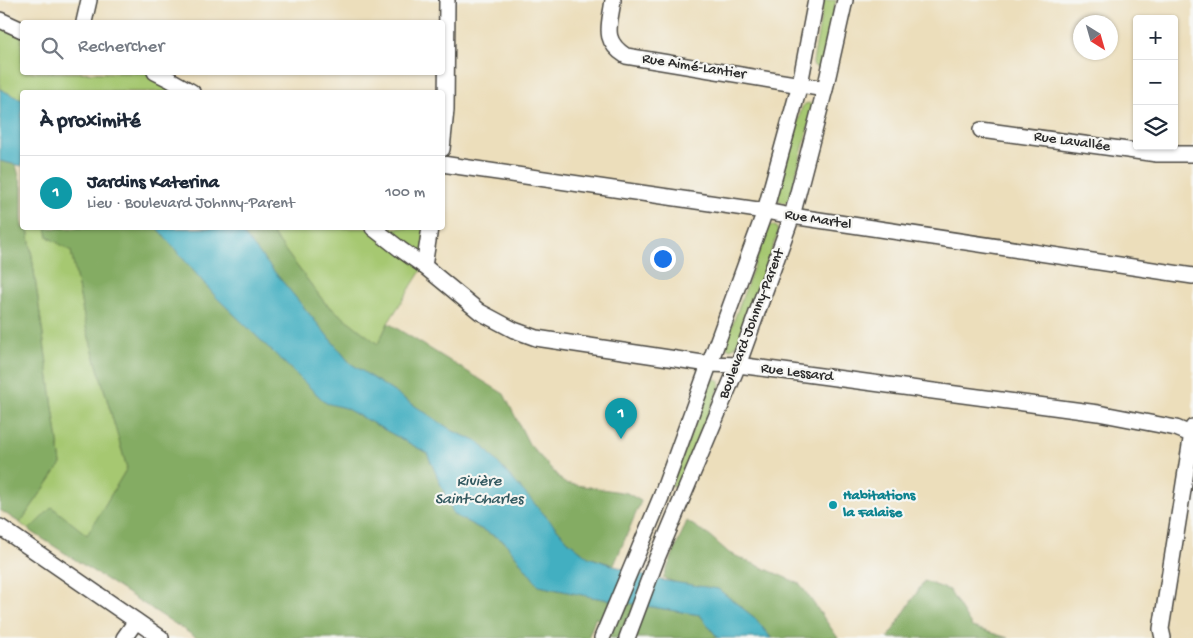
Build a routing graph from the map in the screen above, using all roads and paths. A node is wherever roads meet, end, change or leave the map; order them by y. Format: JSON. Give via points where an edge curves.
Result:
{"nodes":[{"id":1,"x":89,"y":0,"type":"edge"},
{"id":2,"x":447,"y":0,"type":"edge"},
{"id":3,"x":614,"y":0,"type":"edge"},
{"id":4,"x":816,"y":0,"type":"edge"},
{"id":5,"x":844,"y":0,"type":"edge"},
{"id":6,"x":0,"y":20,"type":"edge"},
{"id":7,"x":84,"y":20,"type":"edge"},
{"id":8,"x":20,"y":29,"type":"edge"},
{"id":9,"x":161,"y":75,"type":"edge"},
{"id":10,"x":800,"y":84,"type":"junction"},
{"id":11,"x":825,"y":89,"type":"junction"},
{"id":12,"x":188,"y":90,"type":"edge"},
{"id":13,"x":445,"y":120,"type":"edge"},
{"id":14,"x":981,"y":130,"type":"dead end"},
{"id":15,"x":1193,"y":154,"type":"edge"},
{"id":16,"x":445,"y":164,"type":"edge"},
{"id":17,"x":765,"y":211,"type":"junction"},
{"id":18,"x":792,"y":216,"type":"junction"},
{"id":19,"x":376,"y":230,"type":"edge"},
{"id":20,"x":430,"y":230,"type":"edge"},
{"id":21,"x":424,"y":266,"type":"junction"},
{"id":22,"x":1193,"y":276,"type":"edge"},
{"id":23,"x":709,"y":364,"type":"junction"},
{"id":24,"x":738,"y":365,"type":"junction"},
{"id":25,"x":1193,"y":432,"type":"edge"},
{"id":26,"x":0,"y":527,"type":"edge"},
{"id":27,"x":136,"y":621,"type":"junction"},
{"id":28,"x":124,"y":638,"type":"edge"},
{"id":29,"x":161,"y":638,"type":"edge"},
{"id":30,"x":602,"y":638,"type":"edge"},
{"id":31,"x":627,"y":638,"type":"edge"},
{"id":32,"x":1163,"y":638,"type":"edge"}],
"edges":[{"from":1,"to":7,"type":"street"},
{"from":2,"to":13,"type":"street"},
{"from":3,"to":10,"type":"street","name":"Rue Aimé-Lantier","via":[[609,37],[618,51],[626,56]]},
{"from":4,"to":10,"type":"street","name":"Boulevard Johnny-Parent"},
{"from":5,"to":11,"type":"street","name":"Boulevard Johnny-Parent"},
{"from":6,"to":8,"type":"street"},
{"from":9,"to":12,"type":"street"},
{"from":10,"to":11,"type":"street","name":"Rue Aimé-Lantier"},
{"from":10,"to":17,"type":"street","name":"Boulevard Johnny-Parent"},
{"from":11,"to":18,"type":"street","name":"Boulevard Johnny-Parent"},
{"from":14,"to":15,"type":"street","name":"Rue Lavallée","via":[[1157,154]]},
{"from":16,"to":17,"type":"street","name":"Rue Martel"},
{"from":17,"to":18,"type":"street","name":"Rue Martel"},
{"from":17,"to":23,"type":"street","name":"Boulevard Johnny-Parent"},
{"from":18,"to":22,"type":"street","name":"Rue Martel"},
{"from":18,"to":24,"type":"street","name":"Boulevard Johnny-Parent"},
{"from":19,"to":21,"type":"street","name":"Rue Lessard"},
{"from":20,"to":21,"type":"street"},
{"from":21,"to":23,"type":"street","name":"Rue Lessard","via":[[480,312],[536,338]]},
{"from":23,"to":24,"type":"street","name":"Rue Lessard"},
{"from":23,"to":30,"type":"street","name":"Boulevard Johnny-Parent"},
{"from":24,"to":25,"type":"street","name":"Rue Lessard","via":[[1098,413]]},
{"from":24,"to":31,"type":"street","name":"Boulevard Johnny-Parent"},
{"from":25,"to":32,"type":"street","via":[[1161,629]]},
{"from":26,"to":27,"type":"street"},
{"from":27,"to":28,"type":"street"},
{"from":27,"to":29,"type":"street"}]}
